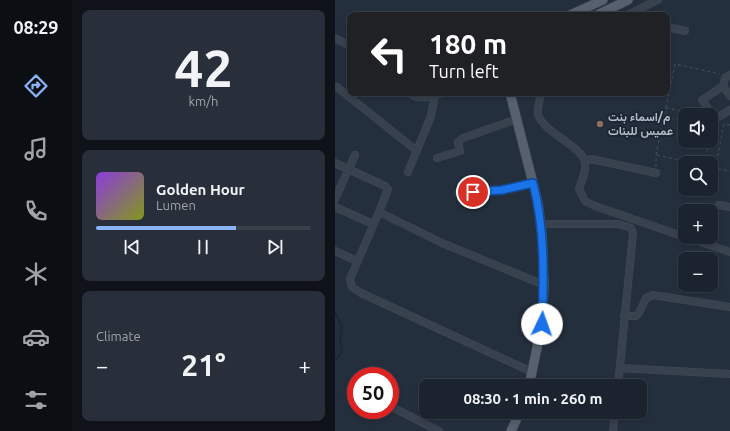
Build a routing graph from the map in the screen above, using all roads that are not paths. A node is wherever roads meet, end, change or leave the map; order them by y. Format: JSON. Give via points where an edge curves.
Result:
{"nodes":[{"id":1,"x":628,"y":0,"type":"edge"},
{"id":2,"x":658,"y":0,"type":"edge"},
{"id":3,"x":598,"y":1,"type":"edge"},
{"id":4,"x":576,"y":12,"type":"edge"},
{"id":5,"x":603,"y":12,"type":"edge"},
{"id":6,"x":633,"y":12,"type":"edge"},
{"id":7,"x":670,"y":28,"type":"edge"},
{"id":8,"x":685,"y":31,"type":"dead end"},
{"id":9,"x":335,"y":38,"type":"edge"},
{"id":10,"x":347,"y":44,"type":"edge"},
{"id":11,"x":730,"y":76,"type":"edge"},
{"id":12,"x":723,"y":86,"type":"junction"},
{"id":13,"x":337,"y":87,"type":"dead end"},
{"id":14,"x":347,"y":95,"type":"edge"},
{"id":15,"x":348,"y":96,"type":"edge"},
{"id":16,"x":414,"y":96,"type":"edge"},
{"id":17,"x":435,"y":96,"type":"joint"},
{"id":18,"x":511,"y":96,"type":"edge"},
{"id":19,"x":540,"y":96,"type":"edge"},
{"id":20,"x":730,"y":96,"type":"edge"},
{"id":21,"x":730,"y":110,"type":"edge"},
{"id":22,"x":517,"y":119,"type":"junction"},
{"id":23,"x":417,"y":150,"type":"junction"},
{"id":24,"x":355,"y":156,"type":"dead end"},
{"id":25,"x":437,"y":158,"type":"dead end"},
{"id":26,"x":585,"y":161,"type":"junction"},
{"id":27,"x":335,"y":163,"type":"edge"},
{"id":28,"x":348,"y":169,"type":"junction"},
{"id":29,"x":408,"y":172,"type":"dead end"},
{"id":30,"x":656,"y":173,"type":"road end"},
{"id":31,"x":533,"y":183,"type":"junction"},
{"id":32,"x":458,"y":193,"type":"dead end"},
{"id":33,"x":335,"y":199,"type":"edge"},
{"id":34,"x":719,"y":205,"type":"dead end"},
{"id":35,"x":730,"y":207,"type":"edge"},
{"id":36,"x":335,"y":208,"type":"edge"},
{"id":37,"x":379,"y":212,"type":"junction"},
{"id":38,"x":373,"y":224,"type":"junction"},
{"id":39,"x":541,"y":224,"type":"junction"},
{"id":40,"x":678,"y":235,"type":"edge"},
{"id":41,"x":706,"y":244,"type":"edge"},
{"id":42,"x":335,"y":251,"type":"edge"},
{"id":43,"x":730,"y":252,"type":"edge"},
{"id":44,"x":357,"y":261,"type":"junction"},
{"id":45,"x":544,"y":285,"type":"junction"},
{"id":46,"x":730,"y":307,"type":"edge"},
{"id":47,"x":624,"y":316,"type":"junction"},
{"id":48,"x":620,"y":368,"type":"junction"},
{"id":49,"x":532,"y":372,"type":"junction"},
{"id":50,"x":730,"y":374,"type":"edge"},
{"id":51,"x":530,"y":379,"type":"edge"},
{"id":52,"x":619,"y":379,"type":"edge"},
{"id":53,"x":399,"y":411,"type":"edge"},
{"id":54,"x":517,"y":419,"type":"edge"},
{"id":55,"x":614,"y":419,"type":"edge"},
{"id":56,"x":439,"y":431,"type":"edge"},
{"id":57,"x":511,"y":431,"type":"edge"},
{"id":58,"x":613,"y":431,"type":"edge"}],
"edges":[{"from":1,"to":5,"type":"main road"},
{"from":2,"to":6,"type":"street"},
{"from":3,"to":4,"type":"main road"},
{"from":7,"to":8,"type":"street"},
{"from":9,"to":10,"type":"street"},
{"from":11,"to":12,"type":"street","via":[[725,78]]},
{"from":12,"to":20,"type":"street"},
{"from":12,"to":21,"type":"street","via":[[702,100],[715,120]]},
{"from":13,"to":14,"type":"street"},
{"from":15,"to":23,"type":"street"},
{"from":16,"to":17,"type":"street","via":[[425,99]]},
{"from":17,"to":23,"type":"street","via":[[431,116]]},
{"from":18,"to":22,"type":"main road"},
{"from":19,"to":26,"type":"street","via":[[538,110],[540,119],[582,155]]},
{"from":22,"to":25,"type":"street","via":[[463,138],[458,142],[460,151]]},
{"from":22,"to":31,"type":"main road"},
{"from":23,"to":29,"type":"street"},
{"from":24,"to":28,"type":"street"},
{"from":26,"to":30,"type":"street","via":[[591,159]]},
{"from":26,"to":40,"type":"street","via":[[579,189],[585,201]]},
{"from":27,"to":28,"type":"street"},
{"from":28,"to":33,"type":"street"},
{"from":28,"to":37,"type":"street","via":[[388,189]]},
{"from":31,"to":32,"type":"street","via":[[502,190]]},
{"from":31,"to":39,"type":"main road"},
{"from":34,"to":35,"type":"street"},
{"from":36,"to":38,"type":"street"},
{"from":37,"to":38,"type":"street"},
{"from":37,"to":45,"type":"street","via":[[442,243]]},
{"from":38,"to":44,"type":"street"},
{"from":39,"to":45,"type":"main road"},
{"from":39,"to":47,"type":"street","via":[[618,224],[631,228],[633,233]]},
{"from":41,"to":43,"type":"street"},
{"from":42,"to":44,"type":"street"},
{"from":44,"to":49,"type":"street","via":[[350,279],[351,287]]},
{"from":45,"to":49,"type":"main road","via":[[542,324]]},
{"from":46,"to":47,"type":"street","via":[[653,295],[645,298],[636,316]]},
{"from":47,"to":48,"type":"street"},
{"from":48,"to":50,"type":"street"},
{"from":48,"to":52,"type":"street"},
{"from":49,"to":51,"type":"main road"},
{"from":53,"to":56,"type":"street"},
{"from":54,"to":57,"type":"main road"},
{"from":55,"to":58,"type":"street"}]}
